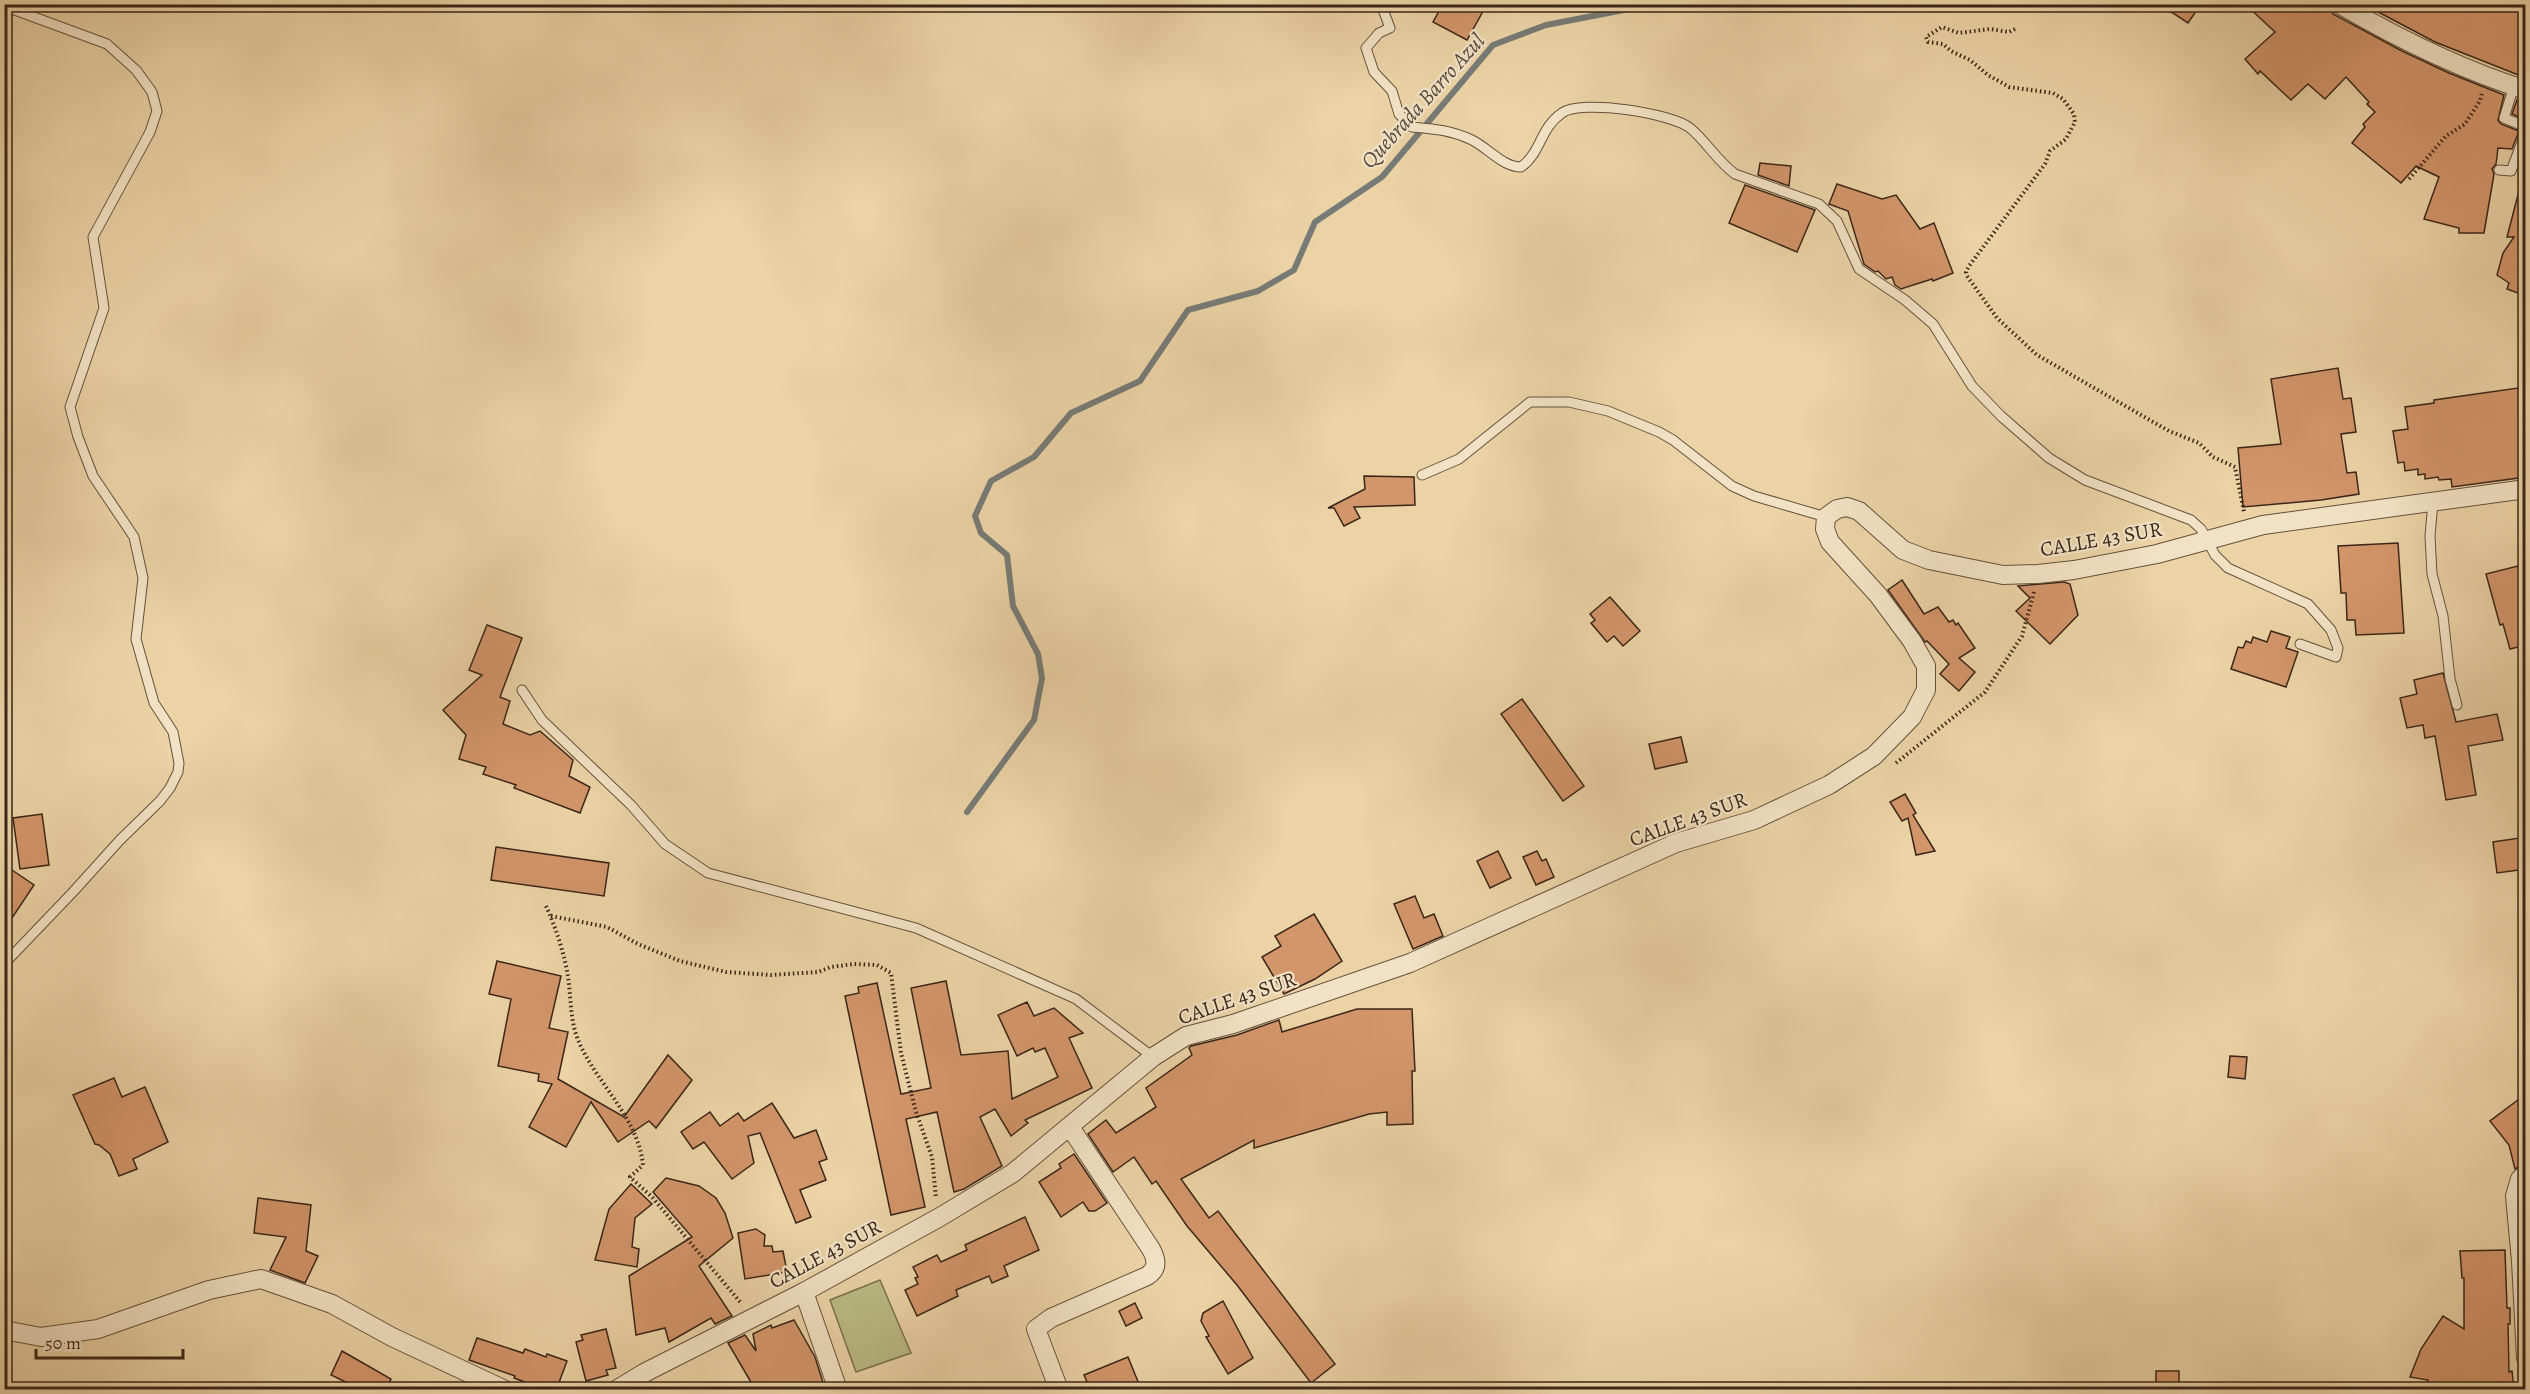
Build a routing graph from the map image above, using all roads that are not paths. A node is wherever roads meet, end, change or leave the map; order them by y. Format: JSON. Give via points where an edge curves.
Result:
{"nodes":[{"id":1,"x":1381,"y":4,"type":"edge"},
{"id":2,"x":2339,"y":4,"type":"edge"},
{"id":3,"x":4,"y":6,"type":"edge"},
{"id":4,"x":2520,"y":88,"type":"edge"},
{"id":5,"x":2526,"y":129,"type":"edge"},
{"id":6,"x":2499,"y":170,"type":"dead end"},
{"id":7,"x":1422,"y":475,"type":"dead end"},
{"id":8,"x":2526,"y":489,"type":"edge"},
{"id":9,"x":2433,"y":502,"type":"junction"},
{"id":10,"x":1826,"y":517,"type":"junction"},
{"id":11,"x":2206,"y":540,"type":"junction"},
{"id":12,"x":2300,"y":644,"type":"dead end"},
{"id":13,"x":522,"y":690,"type":"dead end"},
{"id":14,"x":2457,"y":705,"type":"dead end"},
{"id":15,"x":4,"y":964,"type":"edge"},
{"id":16,"x":1153,"y":1057,"type":"junction"},
{"id":17,"x":1070,"y":1127,"type":"junction"},
{"id":18,"x":2523,"y":1176,"type":"edge"},
{"id":19,"x":804,"y":1292,"type":"junction"},
{"id":20,"x":4,"y":1330,"type":"edge"},
{"id":21,"x":2526,"y":1358,"type":"edge"},
{"id":22,"x":505,"y":1389,"type":"edge"},
{"id":23,"x":616,"y":1389,"type":"edge"},
{"id":24,"x":838,"y":1389,"type":"edge"},
{"id":25,"x":1059,"y":1389,"type":"edge"}],
"edges":[{"from":1,"to":11,"type":"lane","via":[[1390,28],[1379,33],[1366,48],[1374,72],[1392,91],[1399,114],[1412,127],[1446,129],[1516,167],[1528,161],[1554,118],[1570,108],[1587,106],[1643,113],[1689,127],[1735,174],[1819,204],[1837,221],[1859,269],[1933,324],[1972,387],[2049,458],[2085,480],[2191,520]]},
{"from":2,"to":4,"type":"street","via":[[2428,53]]},
{"from":3,"to":15,"type":"lane","via":[[107,45],[136,70],[152,92],[157,111],[150,132],[93,237],[104,308],[70,407],[93,476],[134,537],[143,579],[136,639],[154,703],[173,732],[179,763],[170,788],[159,801]]},
{"from":4,"to":5,"type":"lane","via":[[2504,118]]},
{"from":5,"to":6,"type":"lane","via":[[2511,171]]},
{"from":7,"to":10,"type":"lane","via":[[1459,459],[1530,402],[1569,402],[1608,411],[1659,432],[1732,486],[1754,496]]},
{"from":8,"to":9,"type":"street","name":"CALLE 43 SUR"},
{"from":9,"to":11,"type":"street","name":"CALLE 43 SUR","via":[[2307,518]]},
{"from":9,"to":14,"type":"lane","via":[[2432,574]]},
{"from":10,"to":11,"type":"street","name":"CALLE 43 SUR","via":[[1847,507],[1859,511],[1903,550],[1929,560],[2003,574],[2038,574],[2105,565]]},
{"from":10,"to":16,"type":"street","name":"CALLE 43 SUR","via":[[1830,542],[1878,594],[1926,666],[1926,690],[1912,717],[1874,756],[1829,785],[1754,820],[1676,843],[1410,963],[1233,1024],[1186,1036]]},
{"from":11,"to":12,"type":"lane","via":[[2228,568],[2308,604],[2331,630],[2338,648],[2336,657]]},
{"from":13,"to":16,"type":"lane","via":[[542,720],[631,805],[665,844],[708,873],[916,928],[1077,999]]},
{"from":16,"to":17,"type":"street","name":"CALLE 43 SUR"},
{"from":17,"to":19,"type":"street","name":"CALLE 43 SUR","via":[[1013,1173]]},
{"from":17,"to":25,"type":"street","via":[[1151,1249],[1156,1264],[1147,1275],[1051,1318],[1036,1329]]},
{"from":18,"to":21,"type":"street","via":[[2515,1196]]},
{"from":19,"to":23,"type":"street","name":"CALLE 43 SUR"},
{"from":19,"to":24,"type":"street"},
{"from":20,"to":22,"type":"street","via":[[41,1337],[98,1329],[209,1290],[261,1279],[332,1304]]}]}
